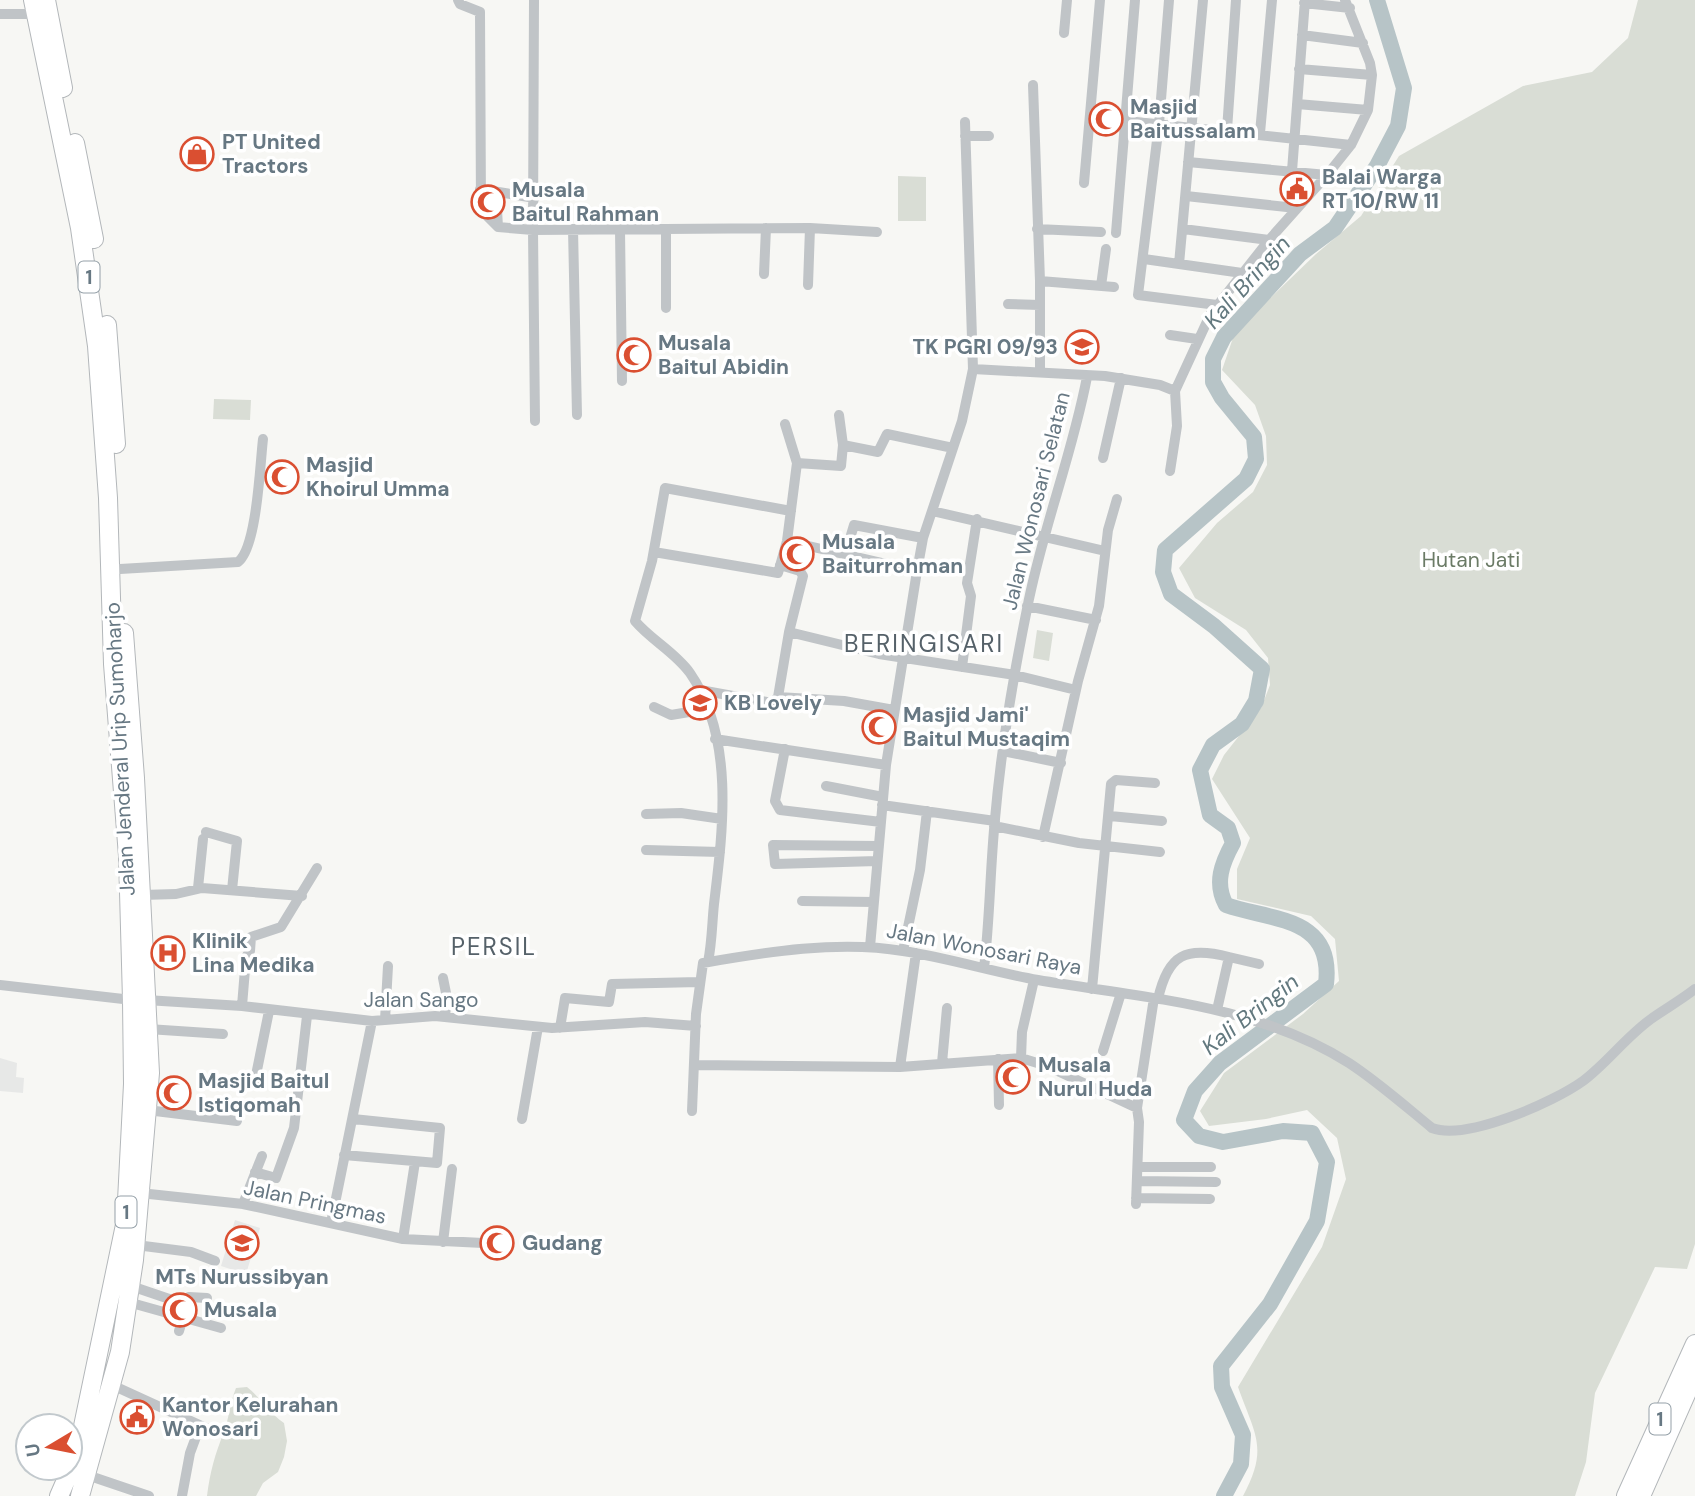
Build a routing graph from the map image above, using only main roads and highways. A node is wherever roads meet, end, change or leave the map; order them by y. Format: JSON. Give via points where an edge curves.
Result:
{"nodes":[{"id":1,"x":38,"y":5,"type":"edge"},
{"id":2,"x":139,"y":1000,"type":"junction"},
{"id":3,"x":1695,"y":1343,"type":"edge"},
{"id":4,"x":1695,"y":1374,"type":"edge"},
{"id":5,"x":59,"y":1496,"type":"edge"},
{"id":6,"x":80,"y":1496,"type":"edge"},
{"id":7,"x":1626,"y":1496,"type":"edge"},
{"id":8,"x":1641,"y":1496,"type":"edge"}],
"edges":[{"from":1,"to":2,"type":"highway","name":"Jalan Jenderal Urip Sumoharjo","number":"1","via":[[97,346],[113,664]]},
{"from":1,"to":2,"type":"highway","name":"Jalan Jenderal Urip Sumoharjo","number":"1","via":[[87,195],[115,403],[120,569],[142,895]]},
{"from":2,"to":5,"type":"highway","name":"Jalan Jenderal Urip Sumoharjo","number":"1","via":[[125,1220],[76,1455]]},
{"from":2,"to":6,"type":"highway","name":"Jalan Jenderal Urip Sumoharjo","number":"1","via":[[148,1029],[150,1073],[136,1245],[112,1385]]},
{"from":3,"to":7,"type":"highway","number":"1"},
{"from":4,"to":8,"type":"highway","number":"1"}]}
